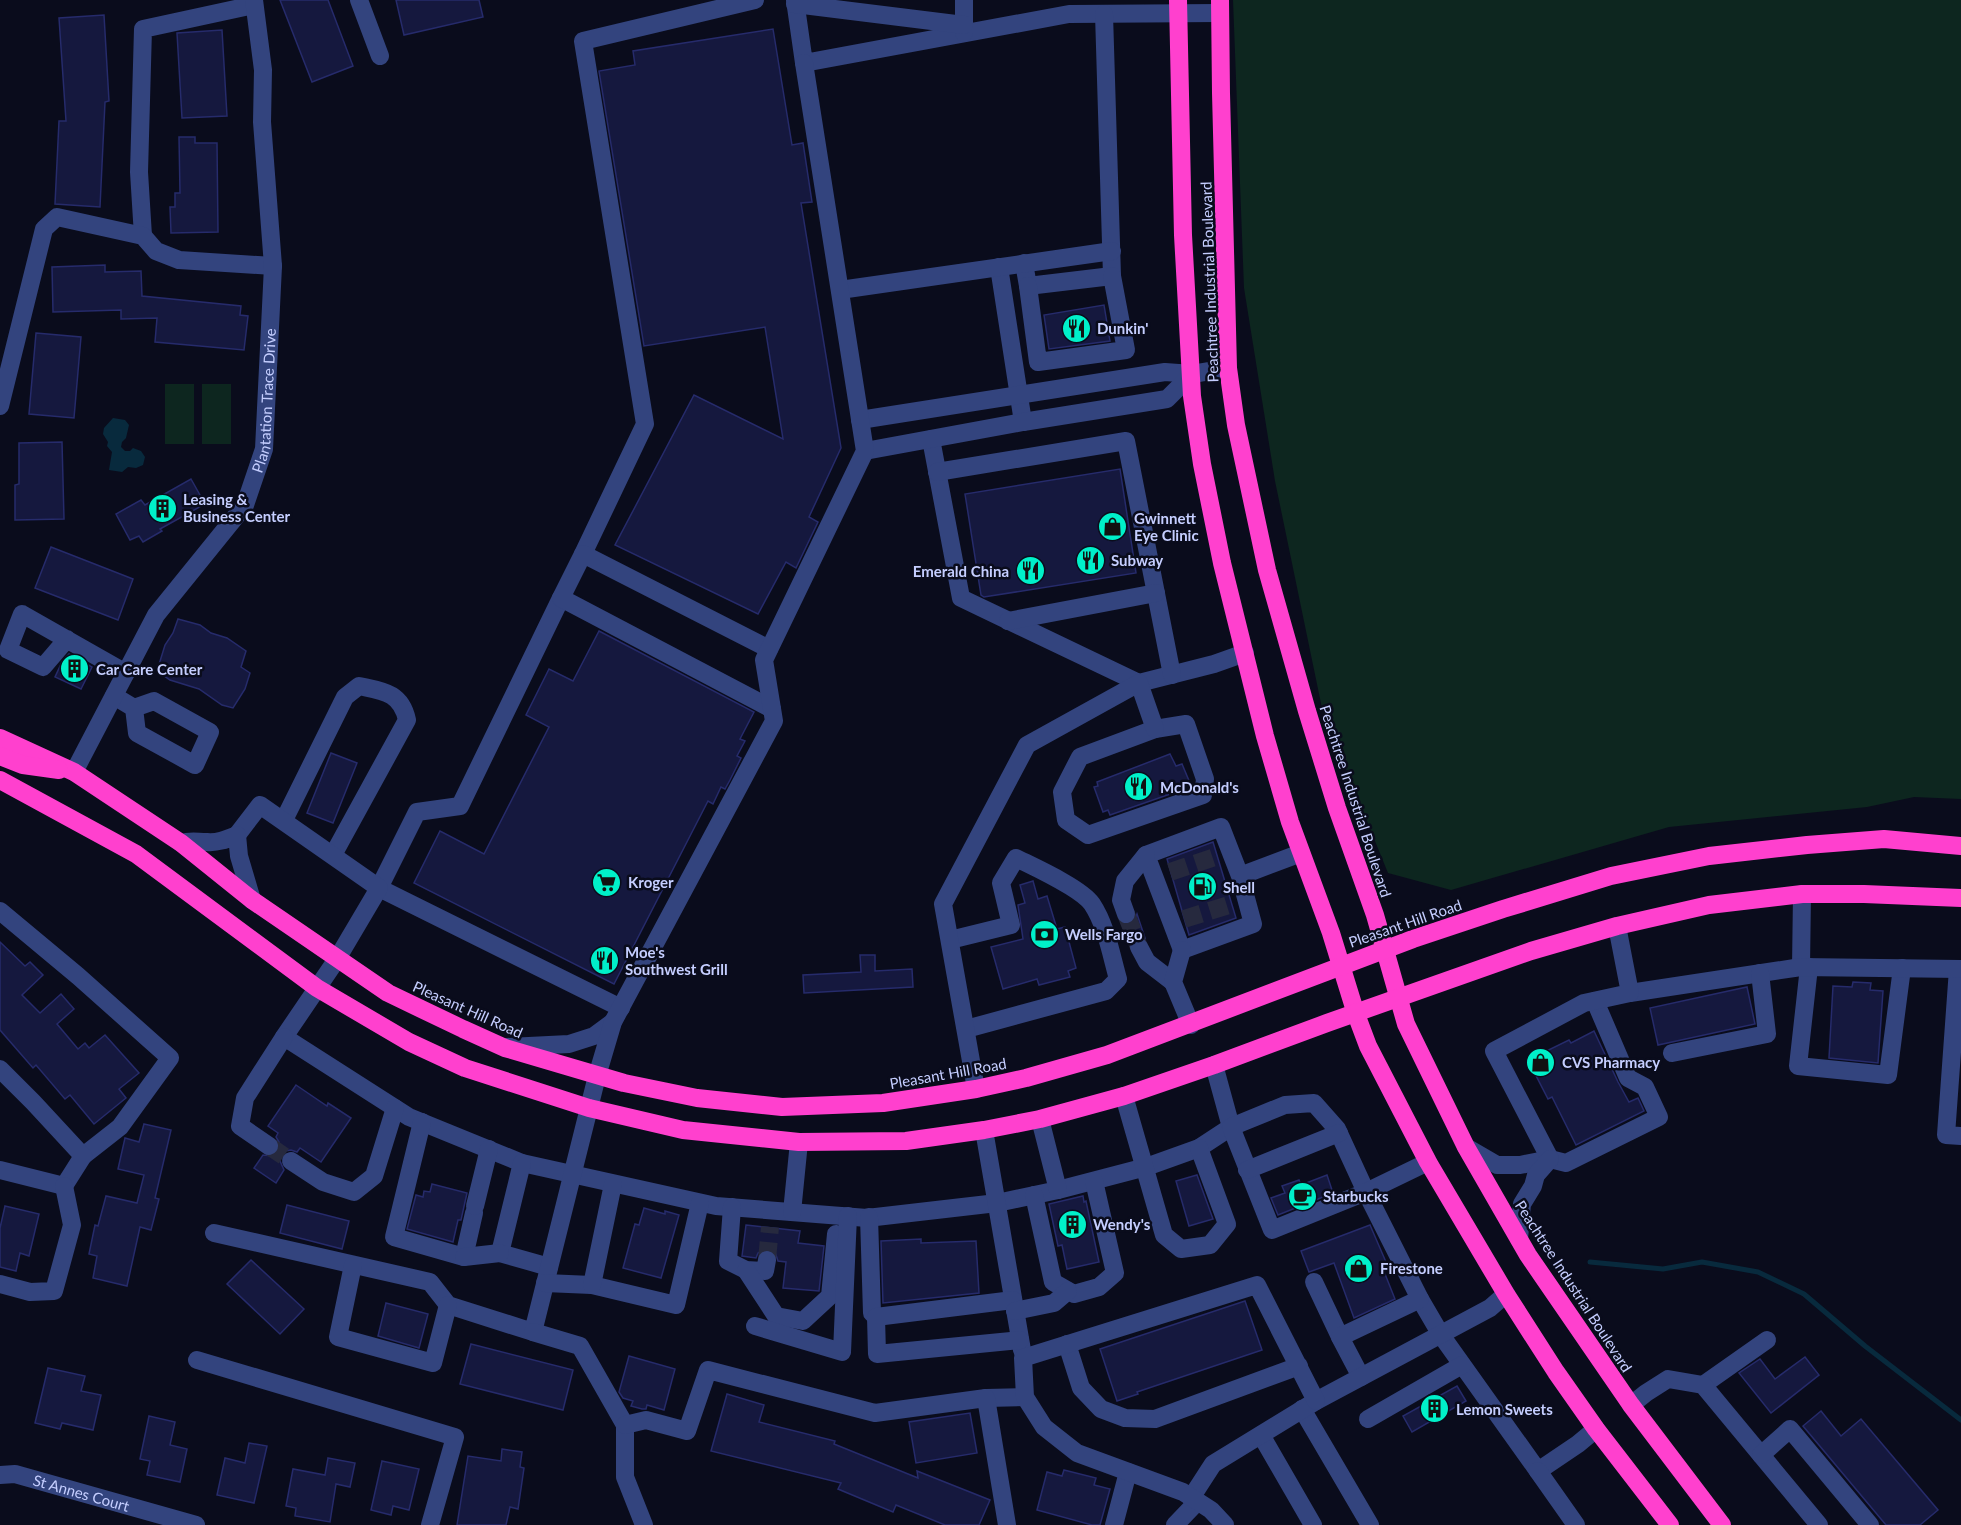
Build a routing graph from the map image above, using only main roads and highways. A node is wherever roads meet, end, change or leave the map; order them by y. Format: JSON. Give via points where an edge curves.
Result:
{"nodes":[{"id":1,"x":1178,"y":6,"type":"edge"},
{"id":2,"x":1220,"y":7,"type":"edge"},
{"id":3,"x":0,"y":738,"type":"edge"},
{"id":4,"x":0,"y":756,"type":"edge"},
{"id":5,"x":75,"y":772,"type":"junction"},
{"id":6,"x":0,"y":780,"type":"edge"},
{"id":7,"x":1961,"y":846,"type":"edge"},
{"id":8,"x":1961,"y":897,"type":"edge"},
{"id":9,"x":1384,"y":949,"type":"junction"},
{"id":10,"x":1341,"y":965,"type":"junction"},
{"id":11,"x":1398,"y":999,"type":"junction"},
{"id":12,"x":1356,"y":1014,"type":"junction"},
{"id":13,"x":1670,"y":1525,"type":"edge"},
{"id":14,"x":1722,"y":1525,"type":"edge"}],
"edges":[{"from":1,"to":10,"type":"highway","name":"Peachtree Industrial Boulevard","via":[[1188,335],[1202,464],[1222,563],[1278,784]]},
{"from":2,"to":9,"type":"highway","name":"Peachtree Industrial Boulevard","via":[[1228,368],[1236,425],[1267,570],[1307,711]]},
{"from":3,"to":5,"type":"highway","name":"Pleasant Hill Road"},
{"from":4,"to":5,"type":"highway","via":[[23,765]]},
{"from":5,"to":10,"type":"highway","name":"Pleasant Hill Road","via":[[181,843],[252,900],[388,993],[505,1048],[597,1076],[697,1098],[782,1107],[883,1103],[976,1089],[1107,1055]]},
{"from":6,"to":12,"type":"highway","via":[[136,854],[317,988],[409,1042],[465,1068],[589,1108],[683,1130],[799,1142],[906,1141],[984,1131],[1124,1096]]},
{"from":7,"to":9,"type":"highway","name":"Pleasant Hill Road","via":[[1884,839],[1709,856],[1611,876]]},
{"from":8,"to":11,"type":"highway","via":[[1802,894],[1709,905],[1531,951]]},
{"from":9,"to":10,"type":"highway","name":"Pleasant Hill Road"},
{"from":9,"to":11,"type":"highway","name":"Peachtree Industrial Boulevard"},
{"from":10,"to":12,"type":"highway","name":"Peachtree Industrial Boulevard"},
{"from":11,"to":12,"type":"highway"},
{"from":11,"to":14,"type":"highway","name":"Peachtree Industrial Boulevard","via":[[1406,1024],[1466,1147],[1528,1255],[1630,1405]]},
{"from":12,"to":13,"type":"highway","name":"Peachtree Industrial Boulevard","via":[[1372,1054],[1428,1162],[1506,1294],[1596,1429]]}]}
